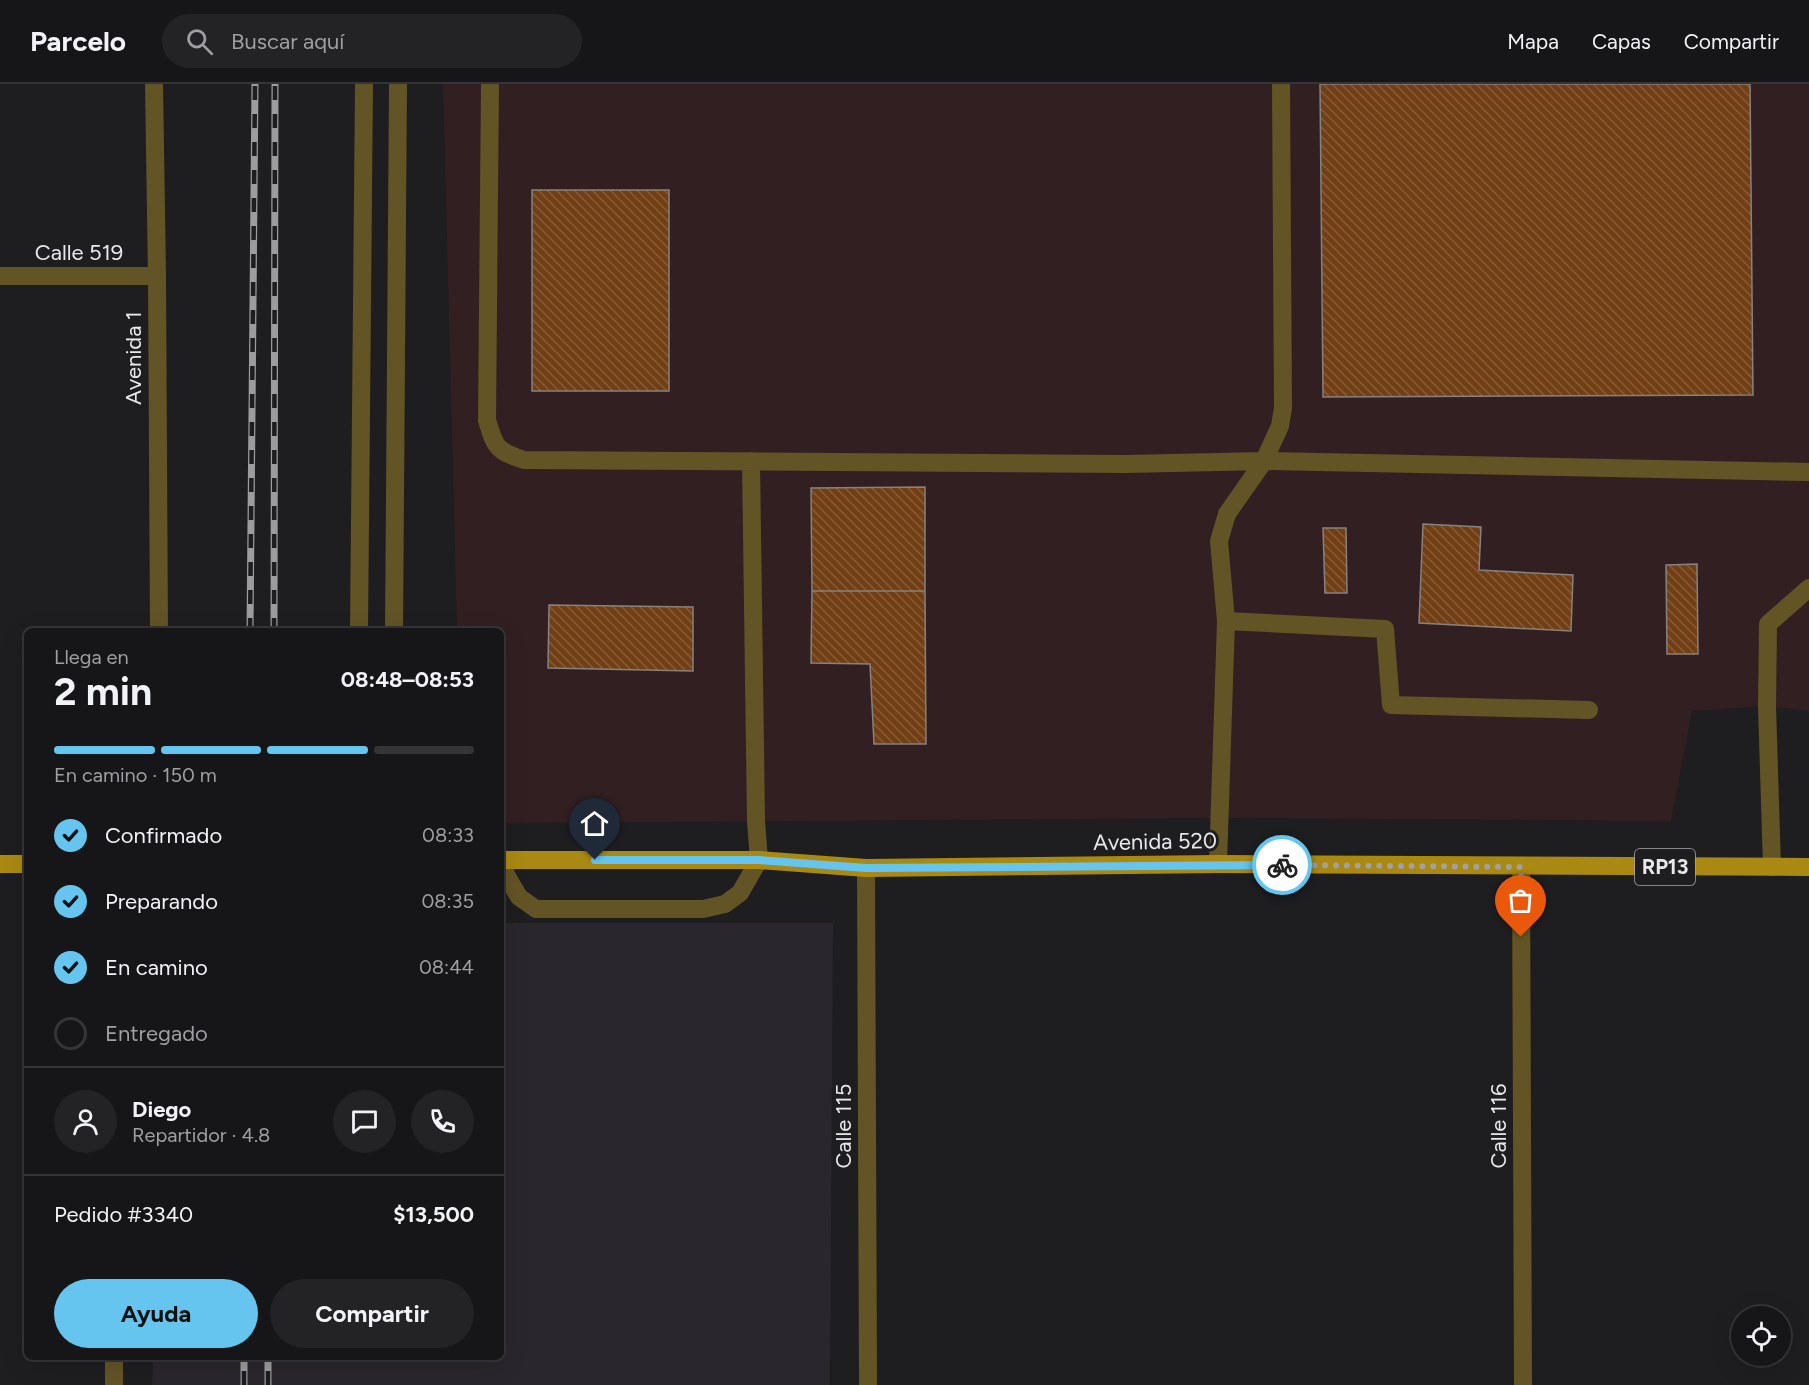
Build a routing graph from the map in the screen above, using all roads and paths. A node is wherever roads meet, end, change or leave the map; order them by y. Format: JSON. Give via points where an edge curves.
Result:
{"nodes":[{"id":1,"x":154,"y":84,"type":"edge"},
{"id":2,"x":364,"y":84,"type":"edge"},
{"id":3,"x":398,"y":84,"type":"edge"},
{"id":4,"x":490,"y":84,"type":"edge"},
{"id":5,"x":1281,"y":84,"type":"edge"},
{"id":6,"x":0,"y":276,"type":"edge"},
{"id":7,"x":157,"y":276,"type":"junction"},
{"id":8,"x":752,"y":461,"type":"junction"},
{"id":9,"x":1264,"y":461,"type":"junction"},
{"id":10,"x":1809,"y":472,"type":"edge"},
{"id":11,"x":1809,"y":588,"type":"edge"},
{"id":12,"x":1226,"y":621,"type":"junction"},
{"id":13,"x":159,"y":628,"type":"edge"},
{"id":14,"x":359,"y":628,"type":"edge"},
{"id":15,"x":394,"y":628,"type":"edge"},
{"id":16,"x":1589,"y":710,"type":"dead end"},
{"id":17,"x":759,"y":860,"type":"junction"},
{"id":18,"x":504,"y":861,"type":"edge"},
{"id":19,"x":0,"y":864,"type":"edge"},
{"id":20,"x":24,"y":864,"type":"edge"},
{"id":21,"x":1218,"y":864,"type":"junction"},
{"id":22,"x":1521,"y":867,"type":"junction"},
{"id":23,"x":1772,"y":867,"type":"junction"},
{"id":24,"x":1809,"y":867,"type":"edge"},
{"id":25,"x":866,"y":868,"type":"junction"},
{"id":26,"x":504,"y":871,"type":"edge"},
{"id":27,"x":114,"y":1360,"type":"edge"},
{"id":28,"x":114,"y":1385,"type":"edge"},
{"id":29,"x":868,"y":1385,"type":"edge"},
{"id":30,"x":1523,"y":1385,"type":"edge"}],
"edges":[{"from":1,"to":7,"type":"street","name":"Avenida 1"},
{"from":2,"to":14,"type":"street"},
{"from":3,"to":15,"type":"street"},
{"from":4,"to":8,"type":"street","via":[[487,420],[494,442],[505,454],[524,460]]},
{"from":5,"to":9,"type":"street","via":[[1283,408],[1280,426]]},
{"from":6,"to":7,"type":"street","name":"Calle 519"},
{"from":7,"to":13,"type":"street","name":"Avenida 1"},
{"from":8,"to":9,"type":"street"},
{"from":8,"to":17,"type":"street"},
{"from":9,"to":10,"type":"street"},
{"from":9,"to":12,"type":"street","via":[[1227,514],[1219,541]]},
{"from":11,"to":23,"type":"street","via":[[1768,624]]},
{"from":12,"to":16,"type":"street","via":[[1385,629],[1391,705]]},
{"from":12,"to":21,"type":"street"},
{"from":17,"to":18,"type":"main road","name":"Avenida 520","number":"RP13"},
{"from":17,"to":25,"type":"main road","name":"Avenida 520","number":"RP13"},
{"from":17,"to":26,"type":"street","via":[[740,892],[725,904],[703,909],[536,909],[519,897]]},
{"from":19,"to":20,"type":"main road"},
{"from":21,"to":22,"type":"main road","name":"Avenida 520","number":"RP13"},
{"from":21,"to":25,"type":"main road","name":"Avenida 520","number":"RP13"},
{"from":22,"to":23,"type":"main road","name":"Avenida 520","number":"RP13"},
{"from":22,"to":30,"type":"street","name":"Calle 116"},
{"from":23,"to":24,"type":"main road","name":"Avenida 520","number":"RP13"},
{"from":25,"to":29,"type":"street","name":"Calle 115"},
{"from":27,"to":28,"type":"street"}]}
